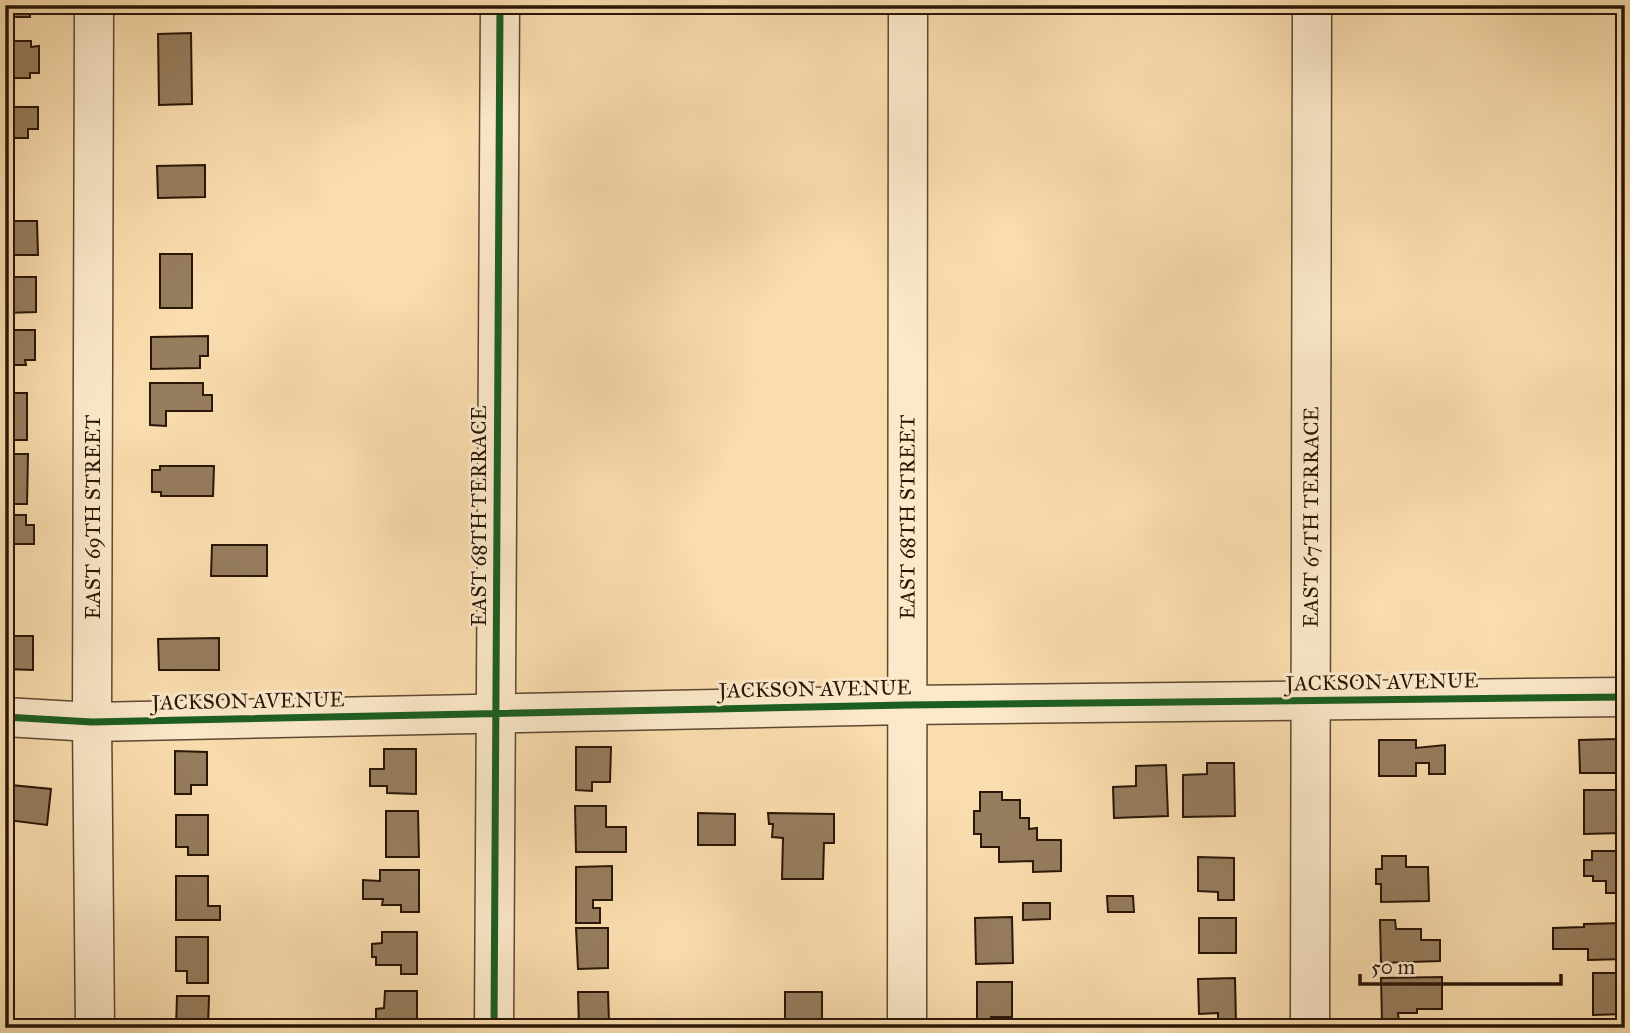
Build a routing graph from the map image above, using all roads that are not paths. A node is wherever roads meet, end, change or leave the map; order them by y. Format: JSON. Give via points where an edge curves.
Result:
{"nodes":[{"id":1,"x":94,"y":5,"type":"edge"},
{"id":2,"x":500,"y":5,"type":"edge"},
{"id":3,"x":908,"y":5,"type":"edge"},
{"id":4,"x":1312,"y":5,"type":"edge"},
{"id":5,"x":1625,"y":697,"type":"edge"},
{"id":6,"x":1309,"y":701,"type":"junction"},
{"id":7,"x":906,"y":705,"type":"junction"},
{"id":8,"x":495,"y":713,"type":"junction"},
{"id":9,"x":5,"y":717,"type":"edge"},
{"id":10,"x":92,"y":722,"type":"junction"},
{"id":11,"x":95,"y":1028,"type":"edge"},
{"id":12,"x":494,"y":1028,"type":"edge"},
{"id":13,"x":907,"y":1028,"type":"edge"},
{"id":14,"x":1310,"y":1028,"type":"edge"}],
"edges":[{"from":1,"to":10,"type":"street","name":"EAST 69TH STREET"},
{"from":2,"to":8,"type":"street","name":"EAST 68TH TERRACE"},
{"from":3,"to":7,"type":"street","name":"EAST 68TH STREET"},
{"from":4,"to":6,"type":"street","name":"EAST 67TH TERRACE"},
{"from":5,"to":6,"type":"street","name":"JACKSON AVENUE"},
{"from":6,"to":7,"type":"street","name":"JACKSON AVENUE"},
{"from":6,"to":14,"type":"street","name":"EAST 67TH TERRACE"},
{"from":7,"to":8,"type":"street","name":"JACKSON AVENUE"},
{"from":7,"to":13,"type":"street","name":"EAST 68TH STREET"},
{"from":8,"to":10,"type":"street","name":"JACKSON AVENUE"},
{"from":8,"to":12,"type":"street","name":"EAST 68TH TERRACE"},
{"from":9,"to":10,"type":"street","name":"JACKSON AVENUE"},
{"from":10,"to":11,"type":"street","name":"EAST 69TH STREET"}]}
